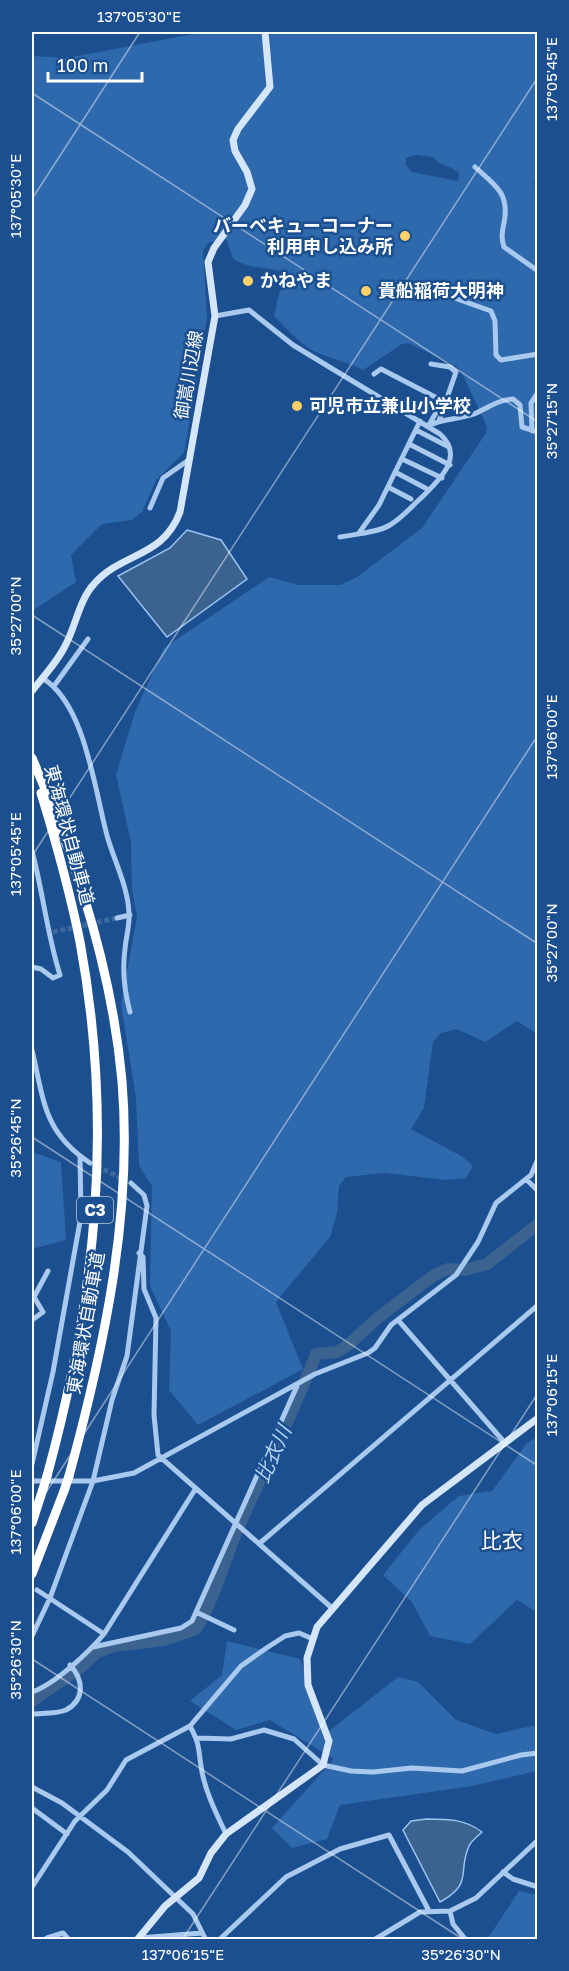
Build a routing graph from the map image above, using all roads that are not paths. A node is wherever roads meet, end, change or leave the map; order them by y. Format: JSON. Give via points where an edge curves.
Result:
{"nodes":[{"id":1,"x":265,"y":32,"type":"edge"},
{"id":2,"x":475,"y":167,"type":"dead end"},
{"id":3,"x":537,"y":271,"type":"edge"},
{"id":4,"x":425,"y":283,"type":"dead end"},
{"id":5,"x":215,"y":316,"type":"junction"},
{"id":6,"x":537,"y":354,"type":"edge"},
{"id":7,"x":431,"y":364,"type":"dead end"},
{"id":8,"x":374,"y":374,"type":"dead end"},
{"id":9,"x":537,"y":392,"type":"edge"},
{"id":10,"x":420,"y":421,"type":"junction"},
{"id":11,"x":439,"y":421,"type":"junction"},
{"id":12,"x":428,"y":426,"type":"junction"},
{"id":13,"x":416,"y":430,"type":"junction"},
{"id":14,"x":535,"y":432,"type":"edge"},
{"id":15,"x":408,"y":444,"type":"junction"},
{"id":16,"x":449,"y":447,"type":"junction"},
{"id":17,"x":190,"y":459,"type":"junction"},
{"id":18,"x":402,"y":459,"type":"junction"},
{"id":19,"x":450,"y":465,"type":"junction"},
{"id":20,"x":395,"y":472,"type":"junction"},
{"id":21,"x":441,"y":478,"type":"junction"},
{"id":22,"x":388,"y":487,"type":"junction"},
{"id":23,"x":429,"y":490,"type":"junction"},
{"id":24,"x":411,"y":498,"type":"dead end"},
{"id":25,"x":150,"y":508,"type":"dead end"},
{"id":26,"x":359,"y":533,"type":"junction"},
{"id":27,"x":340,"y":537,"type":"dead end"},
{"id":28,"x":88,"y":639,"type":"dead end"},
{"id":29,"x":42,"y":678,"type":"junction"},
{"id":30,"x":54,"y":686,"type":"junction"},
{"id":31,"x":32,"y":691,"type":"edge"},
{"id":32,"x":32,"y":758,"type":"edge"},
{"id":33,"x":32,"y":851,"type":"edge"},
{"id":34,"x":130,"y":915,"type":"junction"},
{"id":35,"x":117,"y":918,"type":"tunnel mouth"},
{"id":36,"x":32,"y":967,"type":"edge"},
{"id":37,"x":130,"y":1012,"type":"dead end"},
{"id":38,"x":32,"y":1050,"type":"edge"},
{"id":39,"x":80,"y":1156,"type":"junction"},
{"id":40,"x":537,"y":1159,"type":"edge"},
{"id":41,"x":90,"y":1163,"type":"tunnel mouth"},
{"id":42,"x":526,"y":1179,"type":"junction"},
{"id":43,"x":131,"y":1184,"type":"tunnel mouth"},
{"id":44,"x":537,"y":1191,"type":"edge"},
{"id":45,"x":139,"y":1253,"type":"junction"},
{"id":46,"x":48,"y":1271,"type":"dead end"},
{"id":47,"x":33,"y":1298,"type":"edge"},
{"id":48,"x":537,"y":1305,"type":"edge"},
{"id":49,"x":32,"y":1320,"type":"edge"},
{"id":50,"x":398,"y":1320,"type":"junction"},
{"id":51,"x":450,"y":1381,"type":"junction"},
{"id":52,"x":298,"y":1385,"type":"junction"},
{"id":53,"x":537,"y":1418,"type":"edge"},
{"id":54,"x":505,"y":1443,"type":"junction"},
{"id":55,"x":161,"y":1458,"type":"junction"},
{"id":56,"x":32,"y":1464,"type":"edge"},
{"id":57,"x":32,"y":1480,"type":"edge"},
{"id":58,"x":93,"y":1481,"type":"junction"},
{"id":59,"x":196,"y":1488,"type":"junction"},
{"id":60,"x":235,"y":1521,"type":"junction"},
{"id":61,"x":32,"y":1523,"type":"edge"},
{"id":62,"x":260,"y":1543,"type":"junction"},
{"id":63,"x":32,"y":1574,"type":"edge"},
{"id":64,"x":37,"y":1590,"type":"dead end"},
{"id":65,"x":50,"y":1598,"type":"junction"},
{"id":66,"x":332,"y":1608,"type":"junction"},
{"id":67,"x":196,"y":1612,"type":"junction"},
{"id":68,"x":234,"y":1630,"type":"dead end"},
{"id":69,"x":104,"y":1634,"type":"junction"},
{"id":70,"x":32,"y":1636,"type":"edge"},
{"id":71,"x":313,"y":1639,"type":"junction"},
{"id":72,"x":93,"y":1647,"type":"junction"},
{"id":73,"x":70,"y":1665,"type":"junction"},
{"id":74,"x":32,"y":1692,"type":"edge"},
{"id":75,"x":32,"y":1714,"type":"edge"},
{"id":76,"x":190,"y":1726,"type":"junction"},
{"id":77,"x":197,"y":1738,"type":"junction"},
{"id":78,"x":537,"y":1753,"type":"edge"},
{"id":79,"x":323,"y":1765,"type":"junction"},
{"id":80,"x":32,"y":1787,"type":"edge"},
{"id":81,"x":32,"y":1808,"type":"edge"},
{"id":82,"x":80,"y":1815,"type":"junction"},
{"id":83,"x":67,"y":1834,"type":"junction"},
{"id":84,"x":226,"y":1834,"type":"junction"},
{"id":85,"x":537,"y":1840,"type":"edge"},
{"id":86,"x":503,"y":1872,"type":"junction"},
{"id":87,"x":32,"y":1887,"type":"edge"},
{"id":88,"x":537,"y":1887,"type":"edge"},
{"id":89,"x":176,"y":1896,"type":"junction"},
{"id":90,"x":429,"y":1911,"type":"junction"},
{"id":91,"x":450,"y":1911,"type":"junction"},
{"id":92,"x":202,"y":1933,"type":"junction"},
{"id":93,"x":47,"y":1938,"type":"dead end"},
{"id":94,"x":138,"y":1939,"type":"edge"},
{"id":95,"x":69,"y":1940,"type":"edge"},
{"id":96,"x":206,"y":1940,"type":"edge"},
{"id":97,"x":219,"y":1940,"type":"edge"},
{"id":98,"x":374,"y":1940,"type":"edge"},
{"id":99,"x":466,"y":1940,"type":"edge"}],
"edges":[{"from":1,"to":5,"type":"main road","name":"御嵩川辺線","via":[[270,87],[233,140],[238,160],[251,181],[250,196],[208,262]]},
{"from":2,"to":3,"type":"street","via":[[506,201],[501,234],[504,246]]},
{"from":4,"to":6,"type":"street","via":[[491,311],[496,355],[501,360]]},
{"from":5,"to":10,"type":"street","via":[[249,310],[293,345]]},
{"from":5,"to":17,"type":"main road","name":"御嵩川辺線"},
{"from":7,"to":11,"type":"street","via":[[456,372]]},
{"from":8,"to":12,"type":"street","via":[[381,369],[439,399]]},
{"from":9,"to":14,"type":"street","via":[[531,403]]},
{"from":10,"to":12,"type":"street"},
{"from":10,"to":13,"type":"street"},
{"from":11,"to":12,"type":"street"},
{"from":11,"to":14,"type":"street","via":[[474,414],[499,400],[513,399],[520,405],[522,427]]},
{"from":12,"to":16,"type":"street","via":[[444,437]]},
{"from":13,"to":15,"type":"street"},
{"from":13,"to":16,"type":"street"},
{"from":15,"to":18,"type":"street"},
{"from":15,"to":19,"type":"street"},
{"from":16,"to":19,"type":"street"},
{"from":17,"to":25,"type":"street","via":[[164,478]]},
{"from":17,"to":29,"type":"main road","name":"御嵩川辺線","via":[[176,525],[160,544],[93,584],[66,644]]},
{"from":18,"to":20,"type":"street"},
{"from":18,"to":21,"type":"street"},
{"from":19,"to":21,"type":"street"},
{"from":20,"to":22,"type":"street"},
{"from":20,"to":23,"type":"street"},
{"from":21,"to":23,"type":"street"},
{"from":22,"to":24,"type":"street"},
{"from":22,"to":26,"type":"street"},
{"from":23,"to":26,"type":"street","via":[[388,527]]},
{"from":26,"to":27,"type":"street"},
{"from":28,"to":30,"type":"street"},
{"from":29,"to":30,"type":"street"},
{"from":29,"to":31,"type":"main road","name":"御嵩川辺線"},
{"from":30,"to":34,"type":"street","via":[[87,750]]},
{"from":32,"to":61,"type":"highway","name":"東海環状自動車道","number":"C3","bridge":true,"via":[[79,941],[90,1016],[98,1130],[95,1216],[84,1314],[71,1382]]},
{"from":32,"to":63,"type":"highway","name":"東海環状自動車道","number":"C3","bridge":true,"via":[[66,845],[110,1004],[122,1082],[123,1160],[115,1264],[101,1354],[69,1476]]},
{"from":33,"to":36,"type":"street","via":[[60,975],[53,978]]},
{"from":34,"to":35,"type":"street"},
{"from":34,"to":37,"type":"street","via":[[123,977]]},
{"from":38,"to":39,"type":"street","via":[[52,1128]]},
{"from":39,"to":41,"type":"street"},
{"from":39,"to":56,"type":"street","via":[[81,1216]]},
{"from":40,"to":42,"type":"street"},
{"from":42,"to":44,"type":"street"},
{"from":42,"to":50,"type":"street","via":[[496,1203],[478,1242],[456,1275]]},
{"from":43,"to":45,"type":"street","via":[[144,1195],[147,1206]]},
{"from":45,"to":55,"type":"street","via":[[143,1257],[144,1289],[156,1318],[154,1415]]},
{"from":45,"to":58,"type":"street","via":[[127,1356]]},
{"from":46,"to":47,"type":"street"},
{"from":47,"to":49,"type":"street","via":[[43,1312]]},
{"from":48,"to":51,"type":"street"},
{"from":50,"to":51,"type":"street"},
{"from":50,"to":52,"type":"street","via":[[368,1353],[333,1365]]},
{"from":51,"to":54,"type":"street"},
{"from":51,"to":62,"type":"street"},
{"from":52,"to":55,"type":"street"},
{"from":52,"to":60,"type":"street"},
{"from":53,"to":54,"type":"main road"},
{"from":54,"to":66,"type":"main road","via":[[422,1505]]},
{"from":55,"to":58,"type":"street","via":[[134,1473]]},
{"from":55,"to":59,"type":"street"},
{"from":57,"to":58,"type":"street"},
{"from":58,"to":65,"type":"street"},
{"from":59,"to":60,"type":"street"},
{"from":59,"to":69,"type":"street"},
{"from":60,"to":62,"type":"street"},
{"from":60,"to":67,"type":"street"},
{"from":62,"to":66,"type":"street"},
{"from":64,"to":65,"type":"street"},
{"from":65,"to":69,"type":"street"},
{"from":65,"to":70,"type":"street"},
{"from":66,"to":71,"type":"main road"},
{"from":67,"to":68,"type":"street"},
{"from":67,"to":72,"type":"street","via":[[192,1621],[181,1628]]},
{"from":69,"to":72,"type":"street"},
{"from":71,"to":76,"type":"street","via":[[299,1633],[265,1648],[242,1666]]},
{"from":71,"to":79,"type":"main road","via":[[307,1658],[308,1685],[329,1741]]},
{"from":72,"to":73,"type":"street"},
{"from":73,"to":74,"type":"street","via":[[43,1688]]},
{"from":73,"to":75,"type":"street","via":[[80,1677],[81,1690],[75,1702],[65,1710]]},
{"from":76,"to":77,"type":"street"},
{"from":76,"to":82,"type":"street","via":[[126,1760],[107,1790]]},
{"from":77,"to":79,"type":"street","via":[[231,1739],[264,1730],[294,1739]]},
{"from":77,"to":84,"type":"street","via":[[205,1781]]},
{"from":78,"to":79,"type":"street","via":[[455,1772],[412,1768],[351,1771]]},
{"from":79,"to":84,"type":"main road"},
{"from":80,"to":82,"type":"street"},
{"from":81,"to":83,"type":"street"},
{"from":82,"to":83,"type":"street"},
{"from":82,"to":89,"type":"street"},
{"from":83,"to":87,"type":"street"},
{"from":84,"to":89,"type":"main road","via":[[199,1878]]},
{"from":85,"to":86,"type":"street"},
{"from":86,"to":88,"type":"street","via":[[513,1880]]},
{"from":86,"to":91,"type":"street","via":[[476,1898]]},
{"from":89,"to":92,"type":"street","via":[[193,1914]]},
{"from":89,"to":94,"type":"main road","via":[[155,1915]]},
{"from":90,"to":91,"type":"street"},
{"from":90,"to":97,"type":"street","via":[[389,1835],[340,1849],[285,1877]]},
{"from":90,"to":98,"type":"street","via":[[420,1912]]},
{"from":91,"to":99,"type":"street","via":[[453,1924]]},
{"from":92,"to":94,"type":"street"},
{"from":92,"to":96,"type":"street"},
{"from":93,"to":95,"type":"street","via":[[63,1933]]}]}
